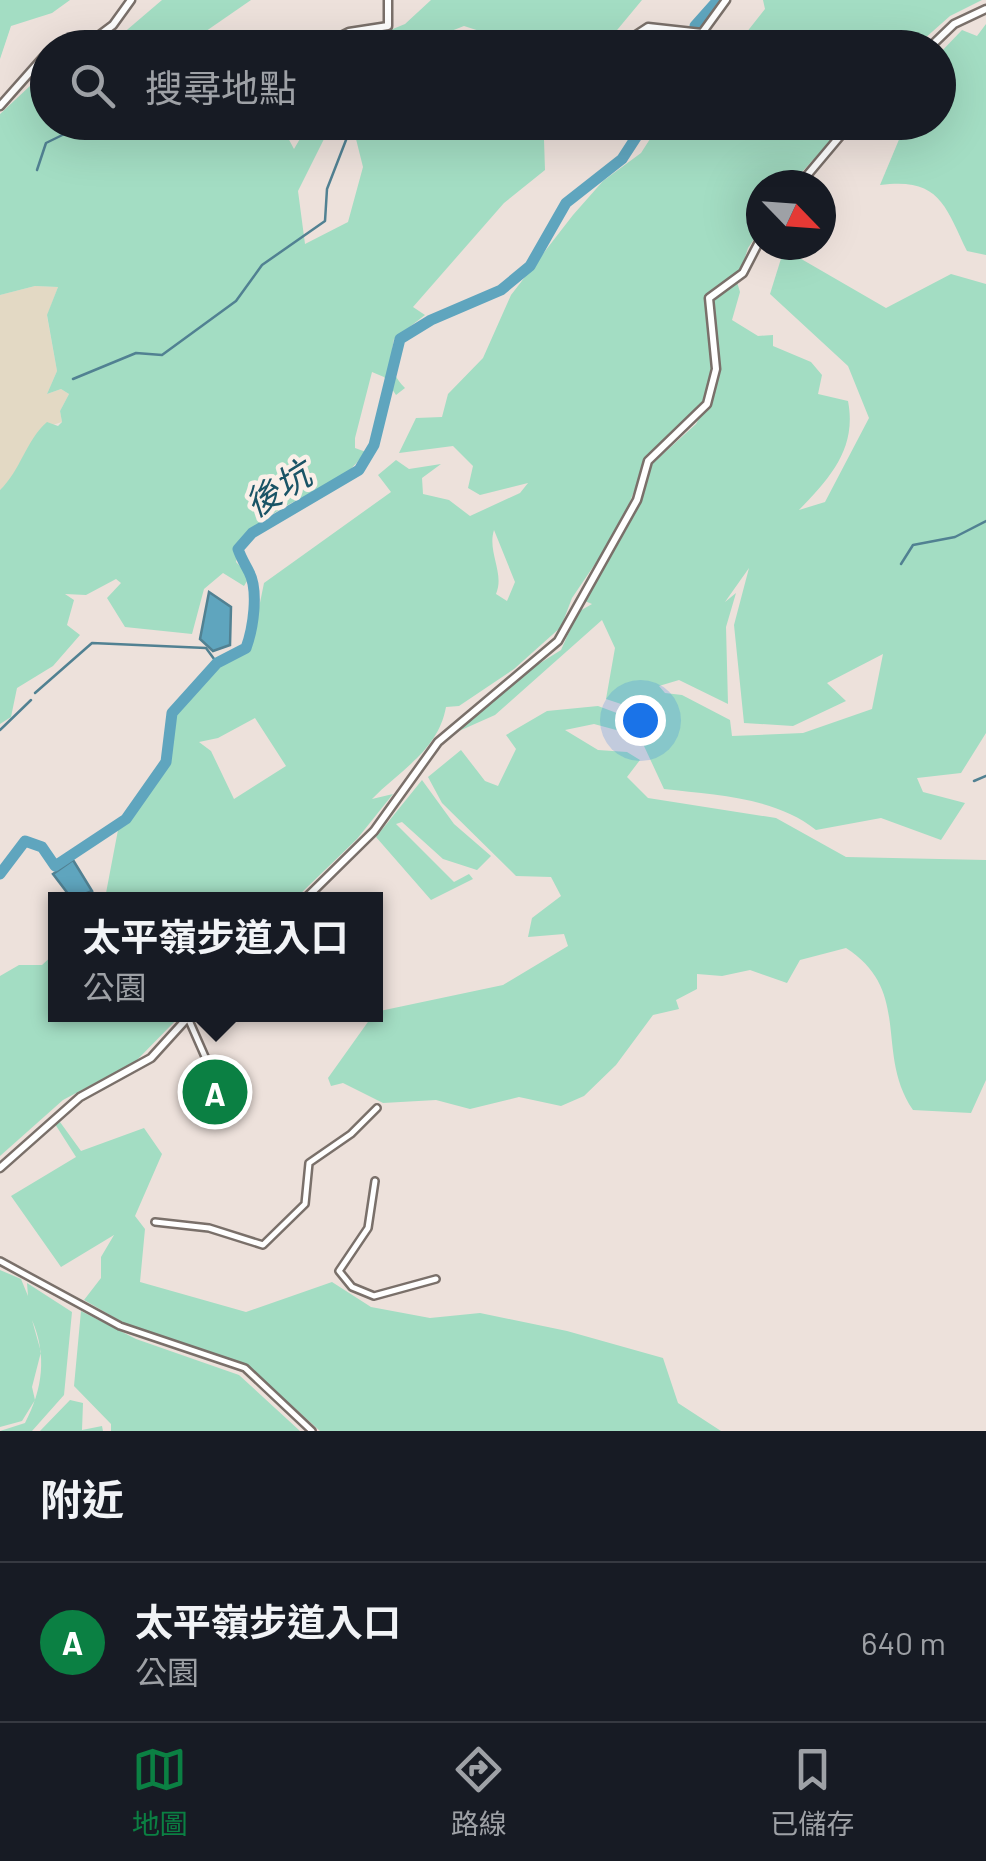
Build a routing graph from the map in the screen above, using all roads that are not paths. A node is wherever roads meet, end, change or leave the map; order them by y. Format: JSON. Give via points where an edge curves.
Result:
{"nodes":[{"id":1,"x":131,"y":0,"type":"edge"},
{"id":2,"x":388,"y":0,"type":"edge"},
{"id":3,"x":726,"y":0,"type":"edge"},
{"id":4,"x":986,"y":10,"type":"edge"},
{"id":5,"x":106,"y":30,"type":"edge"},
{"id":6,"x":362,"y":30,"type":"edge"},
{"id":7,"x":645,"y":30,"type":"edge"},
{"id":8,"x":684,"y":30,"type":"edge"},
{"id":9,"x":706,"y":30,"type":"edge"},
{"id":10,"x":948,"y":30,"type":"edge"},
{"id":11,"x":30,"y":72,"type":"edge"},
{"id":12,"x":0,"y":106,"type":"edge"},
{"id":13,"x":837,"y":140,"type":"edge"},
{"id":14,"x":811,"y":170,"type":"edge"},
{"id":15,"x":749,"y":260,"type":"edge"},
{"id":16,"x":312,"y":892,"type":"edge"},
{"id":17,"x":184,"y":1022,"type":"edge"},
{"id":18,"x":192,"y":1022,"type":"edge"},
{"id":19,"x":196,"y":1100,"type":"dead end"},
{"id":20,"x":377,"y":1108,"type":"dead end"},
{"id":21,"x":0,"y":1168,"type":"edge"},
{"id":22,"x":374,"y":1181,"type":"dead end"},
{"id":23,"x":155,"y":1222,"type":"dead end"},
{"id":24,"x":0,"y":1261,"type":"edge"},
{"id":25,"x":436,"y":1278,"type":"dead end"},
{"id":26,"x":312,"y":1431,"type":"edge"}],
"edges":[{"from":1,"to":5,"type":"street"},
{"from":2,"to":6,"type":"street","via":[[388,26]]},
{"from":3,"to":9,"type":"street"},
{"from":4,"to":10,"type":"street"},
{"from":7,"to":8,"type":"street"},
{"from":11,"to":12,"type":"street"},
{"from":13,"to":14,"type":"street"},
{"from":15,"to":16,"type":"street","via":[[709,298],[716,370],[707,404],[648,461],[637,500],[558,641],[438,742],[374,831]]},
{"from":17,"to":21,"type":"street","via":[[150,1058],[80,1097]]},
{"from":18,"to":19,"type":"street","via":[[217,1084]]},
{"from":20,"to":23,"type":"street","via":[[309,1163],[305,1204],[263,1245],[208,1228]]},
{"from":22,"to":25,"type":"street","via":[[368,1228],[339,1271],[352,1287],[374,1296]]},
{"from":24,"to":26,"type":"street","via":[[120,1326],[245,1368]]}]}
